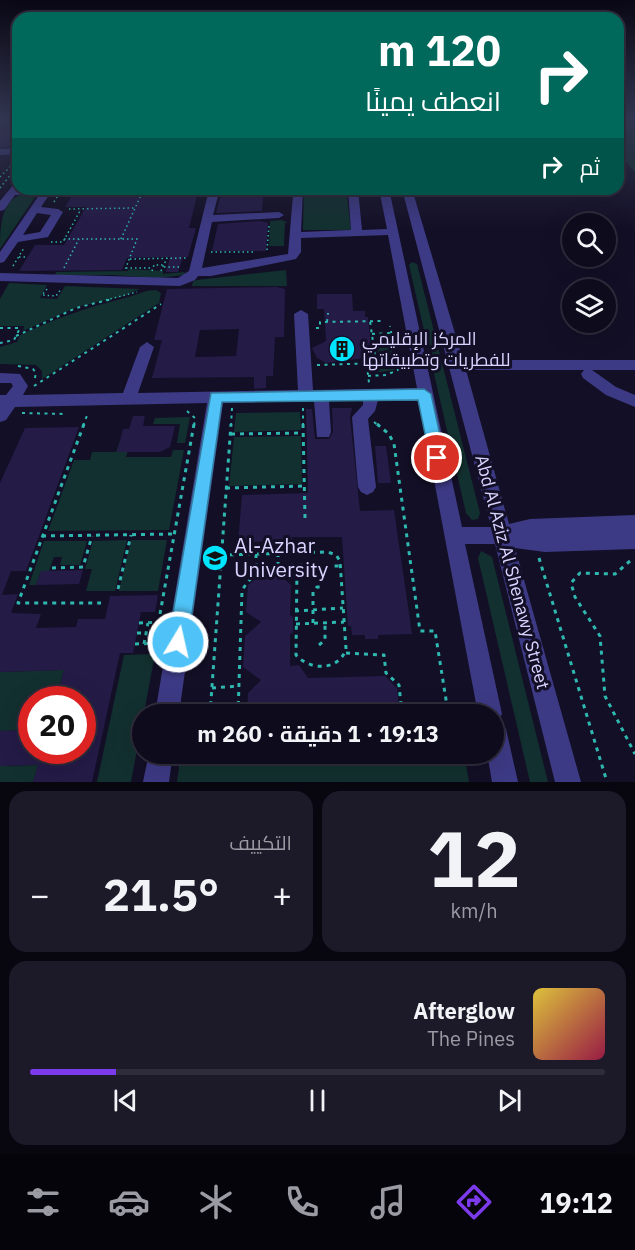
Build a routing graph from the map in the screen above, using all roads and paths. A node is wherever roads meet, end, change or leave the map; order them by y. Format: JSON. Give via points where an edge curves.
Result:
{"nodes":[{"id":1,"x":12,"y":166,"type":"edge"},
{"id":2,"x":12,"y":176,"type":"edge"},
{"id":3,"x":0,"y":179,"type":"edge"},
{"id":4,"x":6,"y":181,"type":"junction"},
{"id":5,"x":0,"y":188,"type":"edge"},
{"id":6,"x":12,"y":192,"type":"edge"},
{"id":7,"x":44,"y":195,"type":"edge"},
{"id":8,"x":59,"y":195,"type":"edge"},
{"id":9,"x":129,"y":195,"type":"edge"},
{"id":10,"x":141,"y":195,"type":"joint"},
{"id":11,"x":208,"y":195,"type":"edge"},
{"id":12,"x":275,"y":195,"type":"edge"},
{"id":13,"x":298,"y":195,"type":"edge"},
{"id":14,"x":354,"y":195,"type":"edge"},
{"id":15,"x":385,"y":195,"type":"edge"},
{"id":16,"x":409,"y":195,"type":"edge"},
{"id":17,"x":0,"y":208,"type":"edge"},
{"id":18,"x":35,"y":208,"type":"junction"},
{"id":19,"x":135,"y":208,"type":"junction"},
{"id":20,"x":62,"y":209,"type":"dead end"},
{"id":21,"x":274,"y":217,"type":"junction"},
{"id":22,"x":207,"y":219,"type":"junction"},
{"id":23,"x":415,"y":219,"type":"junction"},
{"id":24,"x":296,"y":220,"type":"junction"},
{"id":25,"x":390,"y":226,"type":"junction"},
{"id":26,"x":357,"y":233,"type":"junction"},
{"id":27,"x":295,"y":235,"type":"junction"},
{"id":28,"x":31,"y":238,"type":"junction"},
{"id":29,"x":14,"y":239,"type":"junction"},
{"id":30,"x":64,"y":239,"type":"dead end"},
{"id":31,"x":79,"y":239,"type":"junction"},
{"id":32,"x":122,"y":239,"type":"junction"},
{"id":33,"x":276,"y":248,"type":"dead end"},
{"id":34,"x":256,"y":252,"type":"dead end"},
{"id":35,"x":199,"y":255,"type":"junction"},
{"id":36,"x":396,"y":256,"type":"junction"},
{"id":37,"x":425,"y":256,"type":"junction"},
{"id":38,"x":22,"y":257,"type":"dead end"},
{"id":39,"x":27,"y":257,"type":"dead end"},
{"id":40,"x":167,"y":258,"type":"junction"},
{"id":41,"x":130,"y":259,"type":"junction"},
{"id":42,"x":0,"y":260,"type":"edge"},
{"id":43,"x":164,"y":266,"type":"junction"},
{"id":44,"x":181,"y":267,"type":"dead end"},
{"id":45,"x":73,"y":271,"type":"dead end"},
{"id":46,"x":195,"y":272,"type":"junction"},
{"id":47,"x":0,"y":278,"type":"edge"},
{"id":48,"x":18,"y":278,"type":"junction"},
{"id":49,"x":148,"y":282,"type":"junction"},
{"id":50,"x":50,"y":284,"type":"dead end"},
{"id":51,"x":63,"y":285,"type":"dead end"},
{"id":52,"x":161,"y":304,"type":"dead end"},
{"id":53,"x":328,"y":313,"type":"dead end"},
{"id":54,"x":301,"y":321,"type":"joint"},
{"id":55,"x":370,"y":321,"type":"junction"},
{"id":56,"x":384,"y":321,"type":"dead end"},
{"id":57,"x":327,"y":322,"type":"junction"},
{"id":58,"x":390,"y":326,"type":"dead end"},
{"id":59,"x":0,"y":328,"type":"edge"},
{"id":60,"x":392,"y":333,"type":"junction"},
{"id":61,"x":372,"y":334,"type":"junction"},
{"id":62,"x":16,"y":336,"type":"junction"},
{"id":63,"x":0,"y":344,"type":"edge"},
{"id":64,"x":374,"y":345,"type":"junction"},
{"id":65,"x":393,"y":345,"type":"junction"},
{"id":66,"x":147,"y":347,"type":"dead end"},
{"id":67,"x":366,"y":357,"type":"dead end"},
{"id":68,"x":367,"y":364,"type":"junction"},
{"id":69,"x":304,"y":365,"type":"junction"},
{"id":70,"x":635,"y":365,"type":"edge"},
{"id":71,"x":458,"y":369,"type":"junction"},
{"id":72,"x":592,"y":371,"type":"junction"},
{"id":73,"x":635,"y":374,"type":"edge"},
{"id":74,"x":3,"y":375,"type":"edge"},
{"id":75,"x":368,"y":375,"type":"junction"},
{"id":76,"x":424,"y":394,"type":"junction"},
{"id":77,"x":371,"y":395,"type":"junction"},
{"id":78,"x":310,"y":396,"type":"junction"},
{"id":79,"x":18,"y":397,"type":"edge"},
{"id":80,"x":225,"y":397,"type":"junction"},
{"id":81,"x":129,"y":398,"type":"junction"},
{"id":82,"x":635,"y":401,"type":"edge"},
{"id":83,"x":177,"y":411,"type":"dead end"},
{"id":84,"x":88,"y":413,"type":"junction"},
{"id":85,"x":99,"y":413,"type":"dead end"},
{"id":86,"x":66,"y":414,"type":"dead end"},
{"id":87,"x":77,"y":414,"type":"dead end"},
{"id":88,"x":0,"y":416,"type":"edge"},
{"id":89,"x":360,"y":422,"type":"junction"},
{"id":90,"x":323,"y":432,"type":"dead end"},
{"id":91,"x":303,"y":433,"type":"junction"},
{"id":92,"x":230,"y":435,"type":"junction"},
{"id":93,"x":304,"y":486,"type":"junction"},
{"id":94,"x":367,"y":487,"type":"dead end"},
{"id":95,"x":225,"y":488,"type":"junction"},
{"id":96,"x":305,"y":518,"type":"dead end"},
{"id":97,"x":635,"y":523,"type":"edge"},
{"id":98,"x":174,"y":534,"type":"junction"},
{"id":99,"x":569,"y":534,"type":"junction"},
{"id":100,"x":131,"y":535,"type":"junction"},
{"id":101,"x":42,"y":536,"type":"junction"},
{"id":102,"x":92,"y":536,"type":"junction"},
{"id":103,"x":453,"y":536,"type":"junction"},
{"id":104,"x":501,"y":536,"type":"junction"},
{"id":105,"x":635,"y":540,"type":"edge"},
{"id":106,"x":534,"y":543,"type":"junction"},
{"id":107,"x":278,"y":553,"type":"junction"},
{"id":108,"x":256,"y":554,"type":"junction"},
{"id":109,"x":221,"y":555,"type":"junction"},
{"id":110,"x":630,"y":561,"type":"dead end"},
{"id":111,"x":340,"y":566,"type":"junction"},
{"id":112,"x":278,"y":567,"type":"junction"},
{"id":113,"x":297,"y":567,"type":"junction"},
{"id":114,"x":52,"y":568,"type":"dead end"},
{"id":115,"x":256,"y":570,"type":"junction"},
{"id":116,"x":323,"y":587,"type":"dead end"},
{"id":117,"x":118,"y":590,"type":"dead end"},
{"id":118,"x":101,"y":603,"type":"dead end"},
{"id":119,"x":343,"y":608,"type":"junction"},
{"id":120,"x":296,"y":610,"type":"junction"},
{"id":121,"x":313,"y":610,"type":"junction"},
{"id":122,"x":160,"y":614,"type":"dead end"},
{"id":123,"x":181,"y":621,"type":"junction"},
{"id":124,"x":344,"y":622,"type":"junction"},
{"id":125,"x":139,"y":623,"type":"dead end"},
{"id":126,"x":148,"y":623,"type":"junction"},
{"id":127,"x":313,"y":623,"type":"junction"},
{"id":128,"x":325,"y":623,"type":"junction"},
{"id":129,"x":295,"y":624,"type":"junction"},
{"id":130,"x":137,"y":633,"type":"dead end"},
{"id":131,"x":146,"y":633,"type":"junction"},
{"id":132,"x":178,"y":642,"type":"junction"},
{"id":133,"x":135,"y":644,"type":"dead end"},
{"id":134,"x":144,"y":644,"type":"junction"},
{"id":135,"x":319,"y":645,"type":"dead end"},
{"id":136,"x":346,"y":653,"type":"junction"},
{"id":137,"x":239,"y":686,"type":"junction"},
{"id":138,"x":212,"y":688,"type":"junction"},
{"id":139,"x":169,"y":704,"type":"edge"},
{"id":140,"x":211,"y":704,"type":"edge"},
{"id":141,"x":238,"y":704,"type":"edge"},
{"id":142,"x":401,"y":704,"type":"edge"},
{"id":143,"x":447,"y":704,"type":"edge"},
{"id":144,"x":488,"y":704,"type":"edge"},
{"id":145,"x":635,"y":754,"type":"edge"},
{"id":146,"x":159,"y":764,"type":"edge"},
{"id":147,"x":501,"y":764,"type":"edge"},
{"id":148,"x":156,"y":782,"type":"edge"},
{"id":149,"x":505,"y":782,"type":"edge"},
{"id":150,"x":568,"y":782,"type":"edge"},
{"id":151,"x":607,"y":782,"type":"edge"}],
"edges":[{"from":1,"to":3,"type":"path"},
{"from":2,"to":4,"type":"path"},
{"from":3,"to":4,"type":"path"},
{"from":4,"to":5,"type":"path"},
{"from":6,"to":17,"type":"street"},
{"from":7,"to":18,"type":"street"},
{"from":8,"to":18,"type":"path","via":[[53,205]]},
{"from":9,"to":10,"type":"path"},
{"from":10,"to":19,"type":"path"},
{"from":11,"to":22,"type":"street"},
{"from":12,"to":21,"type":"street","via":[[270,207]]},
{"from":13,"to":24,"type":"street"},
{"from":14,"to":26,"type":"street"},
{"from":15,"to":25,"type":"street"},
{"from":16,"to":23,"type":"street","name":"Abd Al Aziz Al Shenawy Street"},
{"from":18,"to":28,"type":"street","via":[[58,212],[46,234]]},
{"from":18,"to":29,"type":"street"},
{"from":19,"to":20,"type":"path"},
{"from":19,"to":32,"type":"path"},
{"from":21,"to":22,"type":"street"},
{"from":21,"to":24,"type":"street"},
{"from":21,"to":33,"type":"path","via":[[267,250]]},
{"from":22,"to":35,"type":"street"},
{"from":23,"to":25,"type":"street"},
{"from":23,"to":37,"type":"street","name":"Abd Al Aziz Al Shenawy Street"},
{"from":24,"to":27,"type":"street"},
{"from":25,"to":26,"type":"street"},
{"from":25,"to":36,"type":"street"},
{"from":26,"to":27,"type":"street"},
{"from":27,"to":46,"type":"street","via":[[295,254],[286,260]]},
{"from":28,"to":29,"type":"street"},
{"from":28,"to":48,"type":"path","via":[[9,272],[22,272]]},
{"from":29,"to":42,"type":"street"},
{"from":30,"to":31,"type":"path"},
{"from":31,"to":32,"type":"path"},
{"from":31,"to":45,"type":"path","via":[[62,271]]},
{"from":32,"to":41,"type":"path","via":[[137,239]]},
{"from":34,"to":35,"type":"path"},
{"from":35,"to":40,"type":"path"},
{"from":35,"to":46,"type":"street"},
{"from":36,"to":37,"type":"street"},
{"from":36,"to":76,"type":"street"},
{"from":37,"to":71,"type":"street","name":"Abd Al Aziz Al Shenawy Street"},
{"from":38,"to":39,"type":"path"},
{"from":40,"to":41,"type":"path"},
{"from":40,"to":43,"type":"path"},
{"from":41,"to":43,"type":"path","via":[[125,269],[163,271]]},
{"from":43,"to":44,"type":"path"},
{"from":46,"to":49,"type":"street","via":[[180,282]]},
{"from":47,"to":48,"type":"street"},
{"from":48,"to":49,"type":"street"},
{"from":49,"to":62,"type":"path","via":[[133,294],[76,308]]},
{"from":50,"to":51,"type":"path","via":[[42,296],[56,296]]},
{"from":52,"to":79,"type":"path"},
{"from":53,"to":57,"type":"path"},
{"from":54,"to":57,"type":"path","via":[[320,328],[320,322]]},
{"from":54,"to":69,"type":"street"},
{"from":55,"to":56,"type":"path"},
{"from":55,"to":57,"type":"path"},
{"from":55,"to":61,"type":"path"},
{"from":58,"to":60,"type":"path"},
{"from":59,"to":62,"type":"path","via":[[20,328]]},
{"from":60,"to":61,"type":"path"},
{"from":60,"to":65,"type":"path"},
{"from":61,"to":64,"type":"path"},
{"from":62,"to":63,"type":"path"},
{"from":64,"to":65,"type":"path"},
{"from":64,"to":68,"type":"path","via":[[376,363]]},
{"from":65,"to":75,"type":"path","via":[[398,370]]},
{"from":66,"to":81,"type":"street"},
{"from":67,"to":68,"type":"path"},
{"from":68,"to":69,"type":"path"},
{"from":68,"to":75,"type":"path"},
{"from":69,"to":78,"type":"street"},
{"from":70,"to":72,"type":"street"},
{"from":71,"to":72,"type":"street"},
{"from":71,"to":104,"type":"street","name":"Abd Al Aziz Al Shenawy Street"},
{"from":72,"to":73,"type":"street"},
{"from":72,"to":82,"type":"street","via":[[611,391]]},
{"from":74,"to":79,"type":"street","via":[[21,382]]},
{"from":74,"to":79,"type":"path","via":[[33,369],[36,377]]},
{"from":75,"to":77,"type":"path"},
{"from":76,"to":77,"type":"street"},
{"from":76,"to":103,"type":"street"},
{"from":77,"to":78,"type":"street"},
{"from":77,"to":89,"type":"street","via":[[370,407],[361,413]]},
{"from":78,"to":80,"type":"street"},
{"from":78,"to":90,"type":"street"},
{"from":78,"to":91,"type":"path"},
{"from":79,"to":81,"type":"street"},
{"from":79,"to":86,"type":"path","via":[[21,415]]},
{"from":79,"to":88,"type":"street"},
{"from":80,"to":81,"type":"street"},
{"from":80,"to":92,"type":"path"},
{"from":80,"to":123,"type":"street"},
{"from":83,"to":98,"type":"path","via":[[192,412],[195,418]]},
{"from":84,"to":85,"type":"path"},
{"from":84,"to":87,"type":"path"},
{"from":84,"to":101,"type":"path"},
{"from":89,"to":94,"type":"street"},
{"from":89,"to":143,"type":"path","via":[[378,424],[392,439],[420,631],[435,631]]},
{"from":91,"to":92,"type":"path"},
{"from":91,"to":93,"type":"path"},
{"from":92,"to":95,"type":"path"},
{"from":93,"to":95,"type":"path"},
{"from":93,"to":96,"type":"path"},
{"from":95,"to":109,"type":"path"},
{"from":97,"to":99,"type":"street"},
{"from":98,"to":100,"type":"path"},
{"from":98,"to":122,"type":"path"},
{"from":99,"to":104,"type":"street","via":[[530,527]]},
{"from":99,"to":105,"type":"street"},
{"from":99,"to":106,"type":"street"},
{"from":100,"to":102,"type":"path"},
{"from":100,"to":117,"type":"path"},
{"from":101,"to":102,"type":"path"},
{"from":101,"to":118,"type":"path","via":[[18,603]]},
{"from":102,"to":114,"type":"path","via":[[83,567]]},
{"from":103,"to":104,"type":"street"},
{"from":103,"to":144,"type":"street"},
{"from":104,"to":106,"type":"street"},
{"from":104,"to":150,"type":"street","name":"Abd Al Aziz Al Shenawy Street"},
{"from":106,"to":151,"type":"path"},
{"from":107,"to":108,"type":"path"},
{"from":107,"to":111,"type":"path","via":[[328,552],[338,557]]},
{"from":107,"to":112,"type":"path"},
{"from":108,"to":109,"type":"path"},
{"from":108,"to":115,"type":"path"},
{"from":109,"to":138,"type":"path"},
{"from":110,"to":145,"type":"path","via":[[615,574],[580,573],[571,583],[573,594],[600,634],[605,698]]},
{"from":111,"to":113,"type":"path"},
{"from":111,"to":119,"type":"path"},
{"from":112,"to":113,"type":"path"},
{"from":112,"to":115,"type":"path"},
{"from":113,"to":120,"type":"path"},
{"from":115,"to":137,"type":"path","via":[[243,591]]},
{"from":116,"to":121,"type":"path","via":[[313,592]]},
{"from":119,"to":121,"type":"path"},
{"from":119,"to":124,"type":"path"},
{"from":120,"to":121,"type":"path"},
{"from":120,"to":129,"type":"path"},
{"from":121,"to":127,"type":"path"},
{"from":123,"to":126,"type":"path"},
{"from":123,"to":132,"type":"street"},
{"from":124,"to":128,"type":"path"},
{"from":124,"to":136,"type":"path"},
{"from":125,"to":126,"type":"path"},
{"from":126,"to":131,"type":"path"},
{"from":127,"to":128,"type":"path"},
{"from":127,"to":129,"type":"path"},
{"from":128,"to":135,"type":"path","via":[[325,640]]},
{"from":129,"to":136,"type":"path","via":[[296,655],[303,664],[335,664]]},
{"from":130,"to":131,"type":"path"},
{"from":131,"to":134,"type":"path"},
{"from":132,"to":134,"type":"path"},
{"from":132,"to":139,"type":"street"},
{"from":133,"to":134,"type":"path"},
{"from":136,"to":142,"type":"path","via":[[384,655],[386,673],[399,685]]},
{"from":137,"to":138,"type":"path"},
{"from":137,"to":141,"type":"path"},
{"from":138,"to":140,"type":"path"},
{"from":146,"to":148,"type":"street"},
{"from":147,"to":149,"type":"street"}]}
